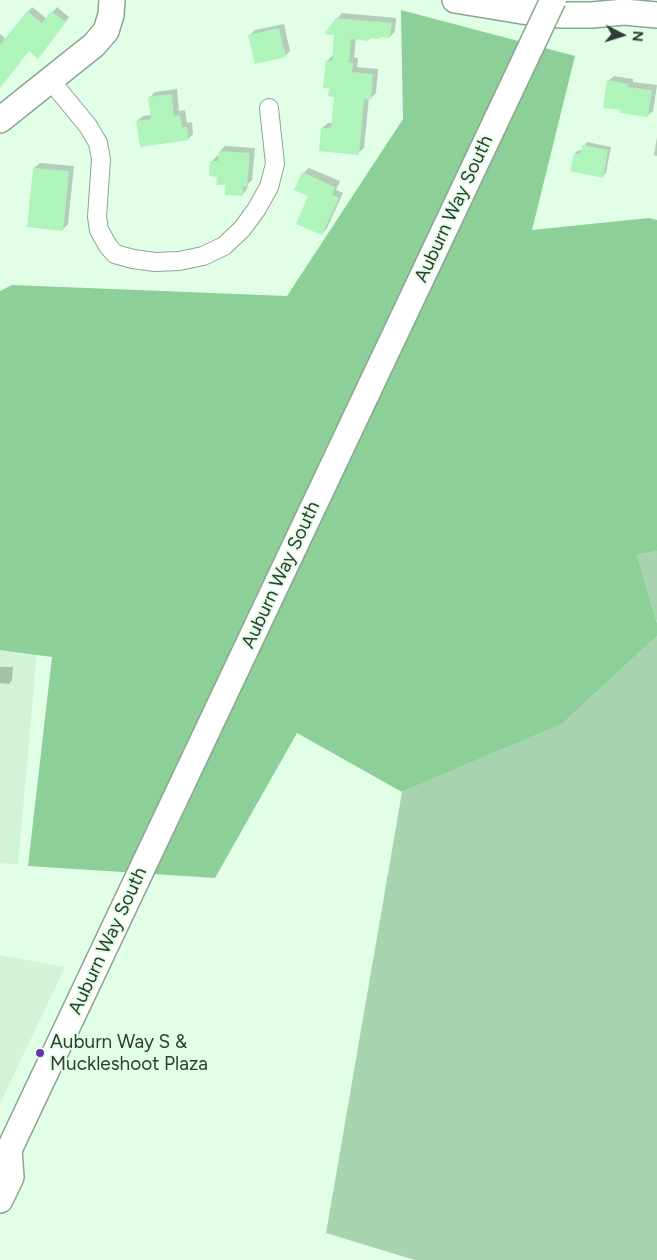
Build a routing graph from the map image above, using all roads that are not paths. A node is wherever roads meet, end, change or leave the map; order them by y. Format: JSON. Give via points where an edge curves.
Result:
{"nodes":[{"id":1,"x":112,"y":0,"type":"edge"},
{"id":2,"x":455,"y":0,"type":"edge"},
{"id":3,"x":460,"y":0,"type":"edge"},
{"id":4,"x":553,"y":0,"type":"edge"},
{"id":5,"x":657,"y":14,"type":"edge"},
{"id":6,"x":51,"y":80,"type":"junction"},
{"id":7,"x":270,"y":108,"type":"dead end"},
{"id":8,"x":0,"y":120,"type":"edge"},
{"id":9,"x":5,"y":1154,"type":"edge"},
{"id":10,"x":0,"y":1200,"type":"edge"}],
"edges":[{"from":1,"to":6,"type":"main road","via":[[106,32],[94,46]]},
{"from":2,"to":3,"type":"main road"},
{"from":3,"to":5,"type":"main road","via":[[561,15]]},
{"from":4,"to":9,"type":"main road","name":"Auburn Way South","bridge":true},
{"from":6,"to":7,"type":"street","via":[[98,143],[101,159],[97,217],[99,230],[108,246],[116,254],[155,262],[203,256],[224,246],[242,229],[269,187],[275,164]]},
{"from":6,"to":8,"type":"main road"},
{"from":9,"to":10,"type":"main road","name":"Auburn Way South","via":[[11,1177]]}]}
